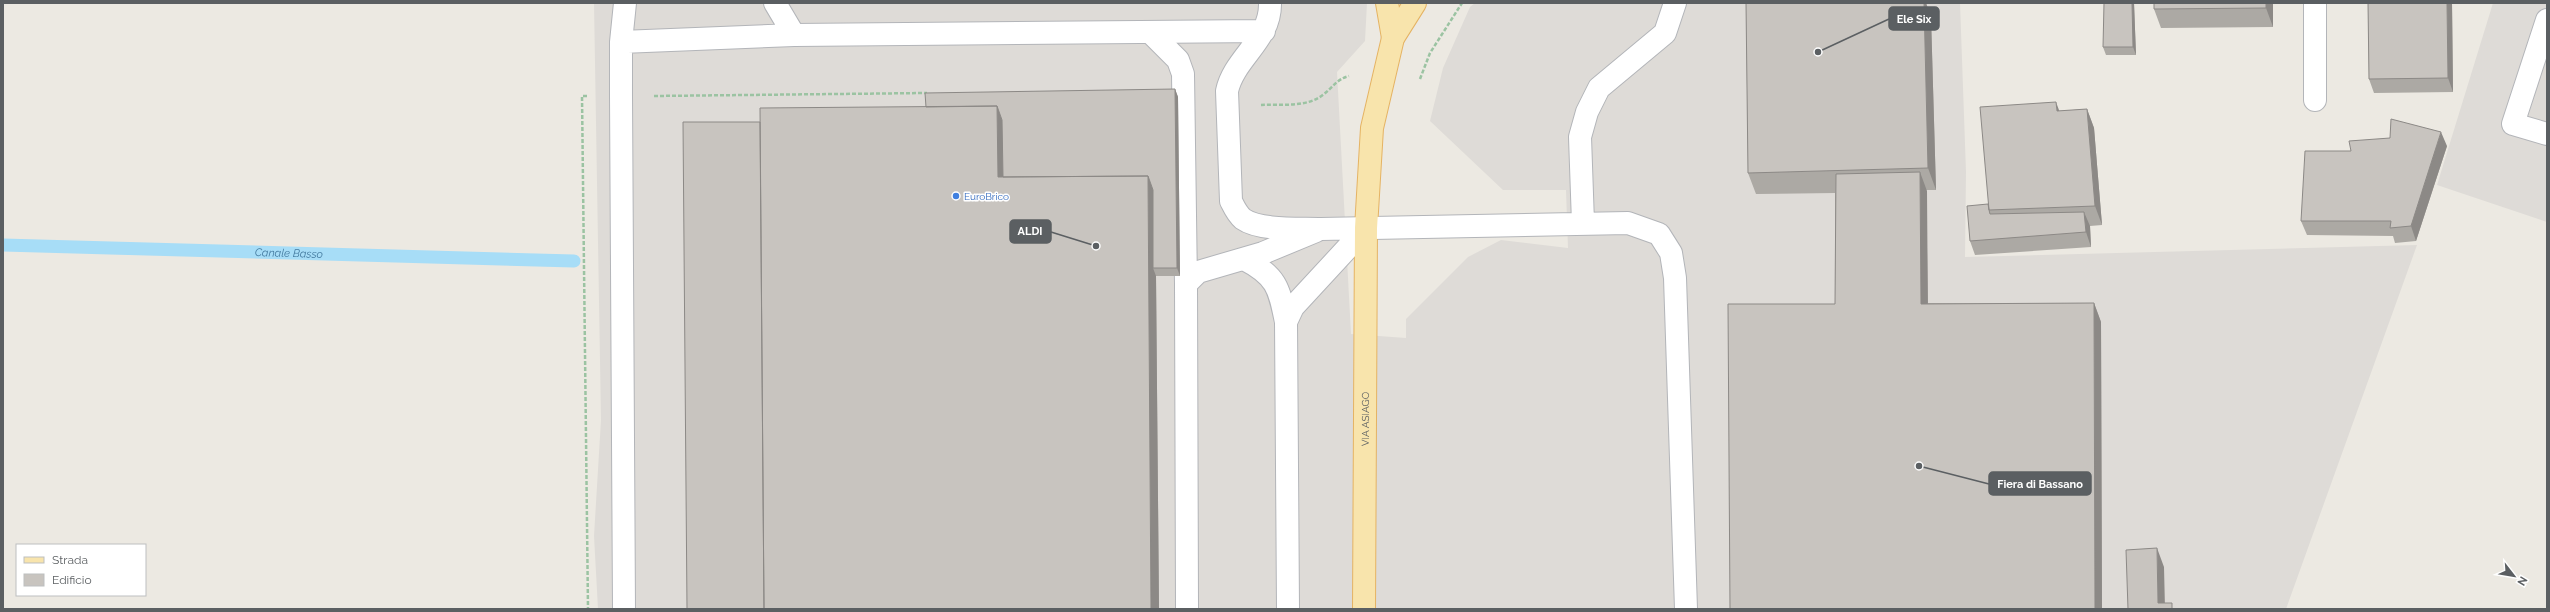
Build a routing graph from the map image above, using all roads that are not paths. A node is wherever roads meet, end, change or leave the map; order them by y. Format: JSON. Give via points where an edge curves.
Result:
{"nodes":[{"id":1,"x":625,"y":3,"type":"edge"},
{"id":2,"x":775,"y":3,"type":"edge"},
{"id":3,"x":1270,"y":3,"type":"edge"},
{"id":4,"x":1387,"y":3,"type":"edge"},
{"id":5,"x":1416,"y":3,"type":"edge"},
{"id":6,"x":1675,"y":3,"type":"edge"},
{"id":7,"x":2315,"y":3,"type":"edge"},
{"id":8,"x":2547,"y":20,"type":"edge"},
{"id":9,"x":1264,"y":31,"type":"junction"},
{"id":10,"x":1150,"y":32,"type":"junction"},
{"id":11,"x":794,"y":35,"type":"junction"},
{"id":12,"x":1393,"y":38,"type":"junction"},
{"id":13,"x":622,"y":42,"type":"junction"},
{"id":14,"x":2315,"y":100,"type":"dead end"},
{"id":15,"x":2547,"y":134,"type":"edge"},
{"id":16,"x":1583,"y":222,"type":"junction"},
{"id":17,"x":1366,"y":228,"type":"junction"},
{"id":18,"x":1321,"y":229,"type":"junction"},
{"id":19,"x":1244,"y":259,"type":"junction"},
{"id":20,"x":1186,"y":284,"type":"junction"},
{"id":21,"x":1286,"y":322,"type":"junction"},
{"id":22,"x":624,"y":609,"type":"edge"},
{"id":23,"x":1187,"y":609,"type":"edge"},
{"id":24,"x":1288,"y":609,"type":"edge"},
{"id":25,"x":1364,"y":609,"type":"edge"},
{"id":26,"x":1686,"y":609,"type":"edge"}],
"edges":[{"from":1,"to":13,"type":"lane"},
{"from":2,"to":11,"type":"lane"},
{"from":3,"to":9,"type":"lane"},
{"from":4,"to":12,"type":"main road"},
{"from":5,"to":12,"type":"main road"},
{"from":6,"to":16,"type":"lane","via":[[1665,33],[1599,88],[1587,112],[1580,137]]},
{"from":7,"to":14,"type":"lane"},
{"from":8,"to":15,"type":"lane","via":[[2513,124]]},
{"from":9,"to":10,"type":"lane"},
{"from":9,"to":18,"type":"lane","via":[[1230,78],[1227,91],[1231,200],[1236,212],[1255,224]]},
{"from":10,"to":11,"type":"lane"},
{"from":10,"to":20,"type":"lane","via":[[1178,60],[1183,74]]},
{"from":11,"to":13,"type":"lane"},
{"from":12,"to":17,"type":"main road","name":"VIA ASIAGO","via":[[1372,128]]},
{"from":13,"to":22,"type":"lane"},
{"from":16,"to":17,"type":"lane"},
{"from":16,"to":26,"type":"lane","via":[[1628,223],[1645,227],[1659,234],[1671,253],[1675,278]]},
{"from":17,"to":18,"type":"lane"},
{"from":17,"to":21,"type":"lane","via":[[1292,307]]},
{"from":17,"to":25,"type":"main road","name":"VIA ASIAGO"},
{"from":18,"to":19,"type":"lane"},
{"from":19,"to":20,"type":"lane","via":[[1198,272]]},
{"from":19,"to":21,"type":"lane","via":[[1261,268],[1272,279],[1281,295]]},
{"from":20,"to":23,"type":"lane"},
{"from":21,"to":24,"type":"lane"}]}
